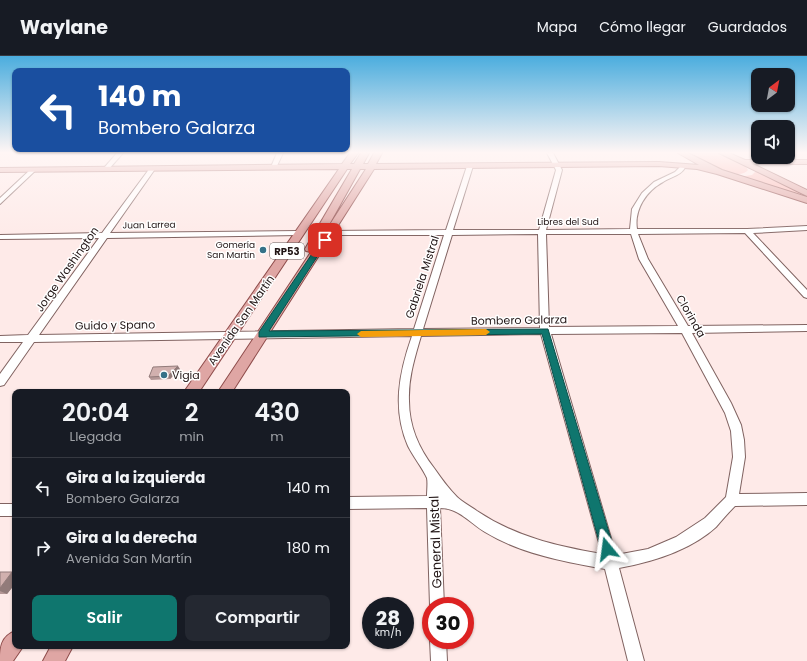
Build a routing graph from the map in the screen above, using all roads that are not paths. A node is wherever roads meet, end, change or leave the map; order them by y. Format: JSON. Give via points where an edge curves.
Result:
{"nodes":[{"id":1,"x":21,"y":181,"type":"edge"},
{"id":2,"x":143,"y":181,"type":"edge"},
{"id":3,"x":334,"y":181,"type":"edge"},
{"id":4,"x":349,"y":181,"type":"edge"},
{"id":5,"x":361,"y":181,"type":"edge"},
{"id":6,"x":465,"y":181,"type":"edge"},
{"id":7,"x":556,"y":181,"type":"edge"},
{"id":8,"x":661,"y":181,"type":"edge"},
{"id":9,"x":748,"y":181,"type":"edge"},
{"id":10,"x":782,"y":181,"type":"edge"},
{"id":11,"x":807,"y":193,"type":"edge"},
{"id":12,"x":807,"y":200,"type":"edge"},
{"id":13,"x":0,"y":202,"type":"edge"},
{"id":14,"x":807,"y":228,"type":"edge"},
{"id":15,"x":633,"y":231,"type":"junction"},
{"id":16,"x":747,"y":231,"type":"junction"},
{"id":17,"x":542,"y":232,"type":"junction"},
{"id":18,"x":298,"y":233,"type":"junction"},
{"id":19,"x":449,"y":233,"type":"junction"},
{"id":20,"x":329,"y":234,"type":"junction"},
{"id":21,"x":104,"y":236,"type":"junction"},
{"id":22,"x":0,"y":237,"type":"edge"},
{"id":23,"x":807,"y":294,"type":"edge"},
{"id":24,"x":273,"y":319,"type":"junction"},
{"id":25,"x":807,"y":328,"type":"edge"},
{"id":26,"x":686,"y":330,"type":"junction"},
{"id":27,"x":545,"y":331,"type":"junction"},
{"id":28,"x":417,"y":333,"type":"junction"},
{"id":29,"x":262,"y":334,"type":"junction"},
{"id":30,"x":231,"y":335,"type":"junction"},
{"id":31,"x":0,"y":339,"type":"edge"},
{"id":32,"x":30,"y":339,"type":"junction"},
{"id":33,"x":0,"y":382,"type":"edge"},
{"id":34,"x":193,"y":389,"type":"edge"},
{"id":35,"x":227,"y":389,"type":"edge"},
{"id":36,"x":433,"y":478,"type":"junction"},
{"id":37,"x":807,"y":499,"type":"edge"},
{"id":38,"x":732,"y":500,"type":"junction"},
{"id":39,"x":433,"y":502,"type":"junction"},
{"id":40,"x":453,"y":502,"type":"junction"},
{"id":41,"x":350,"y":503,"type":"edge"},
{"id":42,"x":0,"y":510,"type":"edge"},
{"id":43,"x":12,"y":510,"type":"edge"},
{"id":44,"x":611,"y":563,"type":"junction"},
{"id":45,"x":437,"y":597,"type":"edge"},
{"id":46,"x":12,"y":645,"type":"edge"},
{"id":47,"x":60,"y":649,"type":"edge"},
{"id":48,"x":438,"y":649,"type":"edge"},
{"id":49,"x":1,"y":661,"type":"edge"},
{"id":50,"x":53,"y":661,"type":"edge"},
{"id":51,"x":439,"y":661,"type":"edge"},
{"id":52,"x":636,"y":661,"type":"edge"}],
"edges":[{"from":1,"to":13,"type":"street"},
{"from":2,"to":21,"type":"street","name":"Jorge Washington"},
{"from":3,"to":18,"type":"main road","name":"Avenida San Martín","number":"RP53"},
{"from":4,"to":24,"type":"main road","number":"RP53","via":[[293,278]]},
{"from":5,"to":20,"type":"main road","number":"RP53"},
{"from":6,"to":19,"type":"street","name":"Gabriela Mistral"},
{"from":7,"to":17,"type":"street"},
{"from":8,"to":15,"type":"street","name":"Clorinda","via":[[636,205]]},
{"from":9,"to":12,"type":"main road"},
{"from":10,"to":11,"type":"main road"},
{"from":14,"to":16,"type":"street","name":"Libres del Sud"},
{"from":15,"to":16,"type":"street","name":"Libres del Sud"},
{"from":15,"to":17,"type":"street","name":"Libres del Sud"},
{"from":15,"to":26,"type":"street","name":"Clorinda","via":[[645,260]]},
{"from":16,"to":23,"type":"street"},
{"from":17,"to":19,"type":"street","name":"Libres del Sud"},
{"from":17,"to":27,"type":"street"},
{"from":18,"to":21,"type":"street","name":"Juan Larrea"},
{"from":18,"to":30,"type":"main road","name":"Avenida San Martín","number":"RP53"},
{"from":19,"to":20,"type":"street","name":"Libres del Sud"},
{"from":19,"to":28,"type":"street","name":"Gabriela Mistral"},
{"from":20,"to":24,"type":"main road","number":"RP53"},
{"from":21,"to":22,"type":"street","name":"Juan Larrea"},
{"from":21,"to":32,"type":"street","name":"Jorge Washington"},
{"from":24,"to":29,"type":"main road","number":"RP53"},
{"from":25,"to":26,"type":"street","name":"Bombero Galarza"},
{"from":26,"to":27,"type":"street","name":"Bombero Galarza"},
{"from":26,"to":38,"type":"street","name":"Clorinda","via":[[731,414],[736,431],[739,465]]},
{"from":27,"to":28,"type":"street","name":"Bombero Galarza"},
{"from":27,"to":44,"type":"street"},
{"from":28,"to":29,"type":"street","name":"Bombero Galarza"},
{"from":28,"to":36,"type":"street","name":"Gabriela Mistral","via":[[404,376],[402,398],[405,422],[413,448]]},
{"from":29,"to":30,"type":"street","name":"Bombero Galarza"},
{"from":29,"to":35,"type":"main road","number":"RP53"},
{"from":30,"to":32,"type":"street","name":"Guido y Spano"},
{"from":30,"to":34,"type":"main road","name":"Avenida San Martín","number":"RP53"},
{"from":31,"to":32,"type":"street","name":"Guido y Spano"},
{"from":32,"to":33,"type":"street","name":"Jorge Washington"},
{"from":36,"to":39,"type":"street","name":"General Mistal"},
{"from":36,"to":40,"type":"street","name":"Gabriela Mistral"},
{"from":37,"to":38,"type":"street"},
{"from":38,"to":44,"type":"street","via":[[710,523],[681,542],[648,556]]},
{"from":39,"to":40,"type":"street"},
{"from":39,"to":41,"type":"street"},
{"from":39,"to":45,"type":"street","name":"General Mistal"},
{"from":40,"to":44,"type":"street","name":"Gabriela Mistral","via":[[491,528],[527,544]]},
{"from":42,"to":43,"type":"street"},
{"from":44,"to":52,"type":"street"},
{"from":46,"to":49,"type":"main road"},
{"from":47,"to":50,"type":"main road"},
{"from":48,"to":51,"type":"street"}]}
